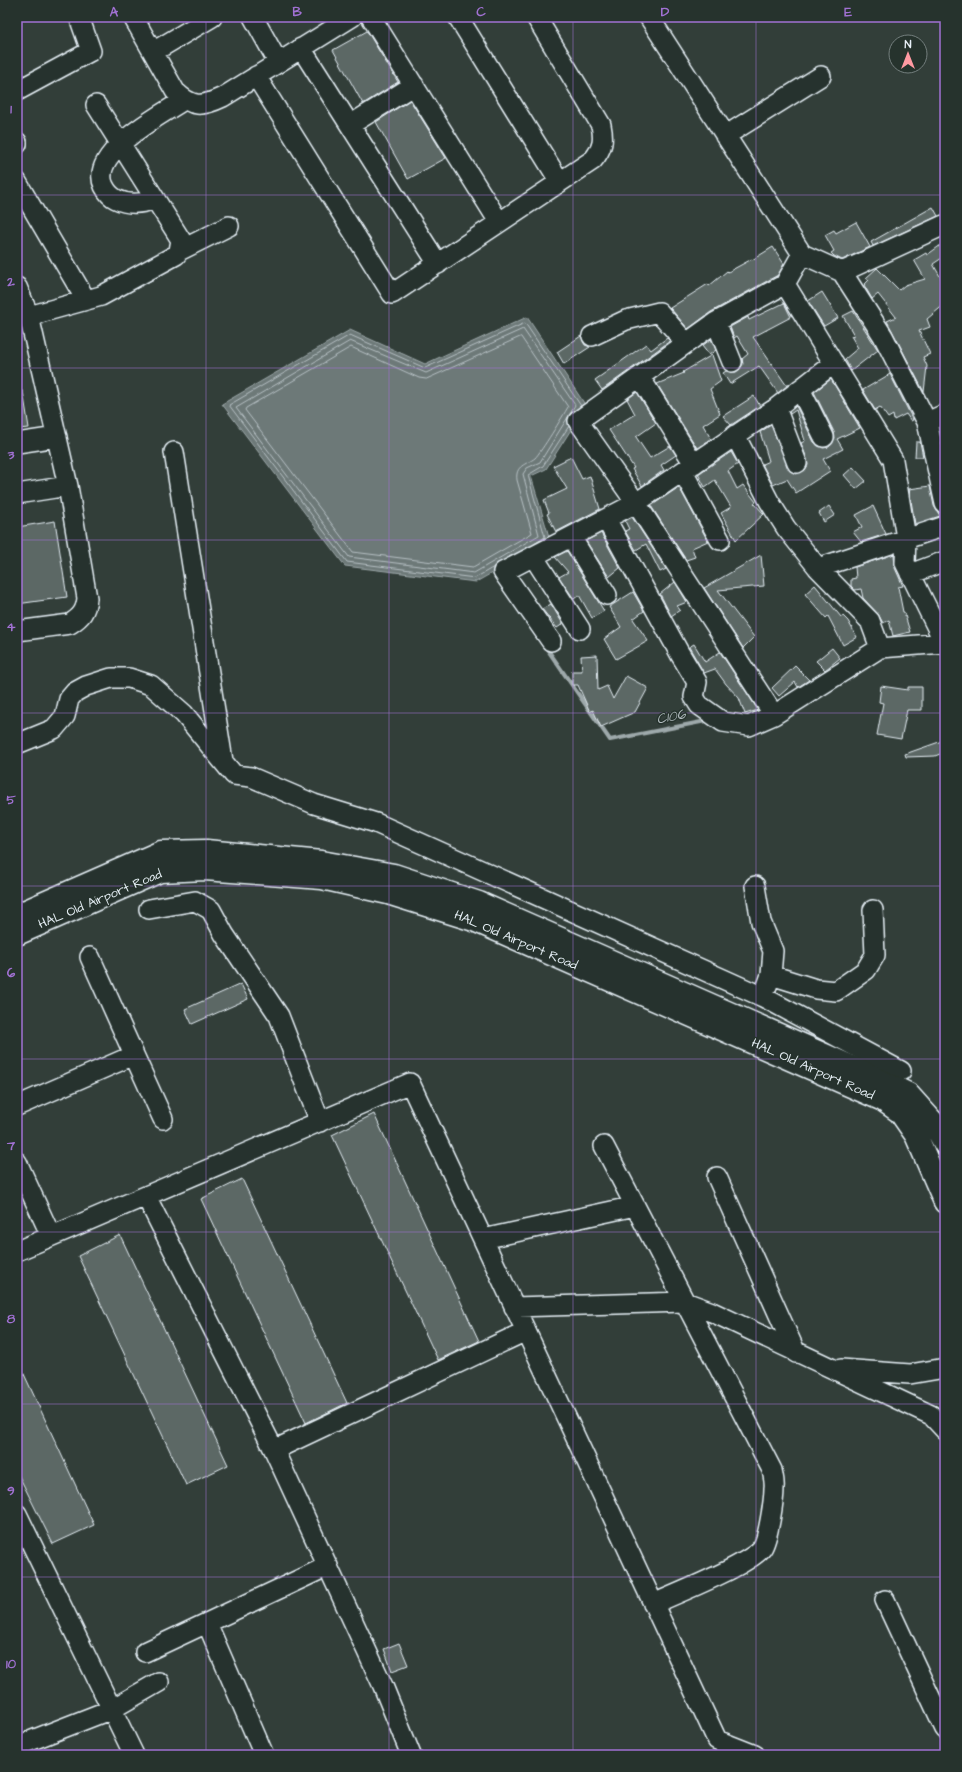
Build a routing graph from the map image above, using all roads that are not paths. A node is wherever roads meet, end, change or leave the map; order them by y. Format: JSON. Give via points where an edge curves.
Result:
{"nodes":[{"id":1,"x":79,"y":17,"type":"edge"},
{"id":2,"x":133,"y":17,"type":"edge"},
{"id":3,"x":212,"y":17,"type":"edge"},
{"id":4,"x":254,"y":17,"type":"edge"},
{"id":5,"x":352,"y":17,"type":"edge"},
{"id":6,"x":371,"y":17,"type":"edge"},
{"id":7,"x":458,"y":17,"type":"edge"},
{"id":8,"x":536,"y":17,"type":"edge"},
{"id":9,"x":649,"y":17,"type":"edge"},
{"id":10,"x":301,"y":48,"type":"junction"},
{"id":11,"x":153,"y":52,"type":"junction"},
{"id":12,"x":278,"y":62,"type":"junction"},
{"id":13,"x":256,"y":76,"type":"junction"},
{"id":14,"x":821,"y":76,"type":"dead end"},
{"id":15,"x":414,"y":85,"type":"junction"},
{"id":16,"x":17,"y":91,"type":"edge"},
{"id":17,"x":184,"y":100,"type":"junction"},
{"id":18,"x":96,"y":105,"type":"dead end"},
{"id":19,"x":350,"y":125,"type":"junction"},
{"id":20,"x":725,"y":136,"type":"junction"},
{"id":21,"x":120,"y":143,"type":"junction"},
{"id":22,"x":17,"y":182,"type":"edge"},
{"id":23,"x":560,"y":182,"type":"junction"},
{"id":24,"x":155,"y":199,"type":"junction"},
{"id":25,"x":499,"y":222,"type":"junction"},
{"id":26,"x":229,"y":226,"type":"dead end"},
{"id":27,"x":945,"y":227,"type":"edge"},
{"id":28,"x":179,"y":251,"type":"junction"},
{"id":29,"x":802,"y":254,"type":"junction"},
{"id":30,"x":438,"y":264,"type":"junction"},
{"id":31,"x":842,"y":272,"type":"junction"},
{"id":32,"x":785,"y":284,"type":"junction"},
{"id":33,"x":17,"y":287,"type":"edge"},
{"id":34,"x":86,"y":300,"type":"junction"},
{"id":35,"x":29,"y":316,"type":"junction"},
{"id":36,"x":716,"y":322,"type":"junction"},
{"id":37,"x":592,"y":336,"type":"dead end"},
{"id":38,"x":686,"y":343,"type":"junction"},
{"id":39,"x":732,"y":362,"type":"dead end"},
{"id":40,"x":834,"y":363,"type":"junction"},
{"id":41,"x":640,"y":377,"type":"junction"},
{"id":42,"x":800,"y":389,"type":"junction"},
{"id":43,"x":776,"y":408,"type":"junction"},
{"id":44,"x":945,"y":414,"type":"edge"},
{"id":45,"x":927,"y":422,"type":"junction"},
{"id":46,"x":735,"y":435,"type":"junction"},
{"id":47,"x":57,"y":437,"type":"junction"},
{"id":48,"x":824,"y":437,"type":"dead end"},
{"id":49,"x":17,"y":443,"type":"edge"},
{"id":50,"x":174,"y":452,"type":"dead end"},
{"id":51,"x":798,"y":463,"type":"dead end"},
{"id":52,"x":688,"y":468,"type":"junction"},
{"id":53,"x":68,"y":486,"type":"junction"},
{"id":54,"x":17,"y":494,"type":"edge"},
{"id":55,"x":636,"y":503,"type":"junction"},
{"id":56,"x":945,"y":504,"type":"edge"},
{"id":57,"x":606,"y":520,"type":"junction"},
{"id":58,"x":945,"y":526,"type":"edge"},
{"id":59,"x":571,"y":537,"type":"junction"},
{"id":60,"x":906,"y":538,"type":"junction"},
{"id":61,"x":720,"y":540,"type":"dead end"},
{"id":62,"x":533,"y":556,"type":"junction"},
{"id":63,"x":945,"y":561,"type":"edge"},
{"id":64,"x":818,"y":568,"type":"junction"},
{"id":65,"x":910,"y":574,"type":"junction"},
{"id":66,"x":607,"y":595,"type":"dead end"},
{"id":67,"x":580,"y":628,"type":"dead end"},
{"id":68,"x":17,"y":631,"type":"edge"},
{"id":69,"x":551,"y":641,"type":"dead end"},
{"id":70,"x":879,"y":644,"type":"junction"},
{"id":71,"x":945,"y":644,"type":"edge"},
{"id":72,"x":774,"y":716,"type":"junction"},
{"id":73,"x":17,"y":744,"type":"edge"},
{"id":74,"x":223,"y":762,"type":"junction"},
{"id":75,"x":755,"y":886,"type":"dead end"},
{"id":76,"x":149,"y":909,"type":"dead end"},
{"id":77,"x":873,"y":910,"type":"dead end"},
{"id":78,"x":17,"y":915,"type":"edge"},
{"id":79,"x":17,"y":934,"type":"edge"},
{"id":80,"x":90,"y":957,"type":"dead end"},
{"id":81,"x":771,"y":975,"type":"junction"},
{"id":82,"x":763,"y":997,"type":"junction"},
{"id":83,"x":134,"y":1055,"type":"junction"},
{"id":84,"x":901,"y":1071,"type":"dead end"},
{"id":85,"x":17,"y":1106,"type":"edge"},
{"id":86,"x":163,"y":1119,"type":"dead end"},
{"id":87,"x":320,"y":1122,"type":"junction"},
{"id":88,"x":943,"y":1138,"type":"edge"},
{"id":89,"x":920,"y":1143,"type":"junction"},
{"id":90,"x":604,"y":1146,"type":"dead end"},
{"id":91,"x":17,"y":1162,"type":"edge"},
{"id":92,"x":927,"y":1164,"type":"junction"},
{"id":93,"x":717,"y":1177,"type":"dead end"},
{"id":94,"x":146,"y":1196,"type":"junction"},
{"id":95,"x":945,"y":1202,"type":"edge"},
{"id":96,"x":635,"y":1206,"type":"junction"},
{"id":97,"x":50,"y":1236,"type":"junction"},
{"id":98,"x":483,"y":1239,"type":"junction"},
{"id":99,"x":17,"y":1250,"type":"edge"},
{"id":100,"x":685,"y":1302,"type":"junction"},
{"id":101,"x":514,"y":1307,"type":"junction"},
{"id":102,"x":526,"y":1331,"type":"junction"},
{"id":103,"x":796,"y":1353,"type":"junction"},
{"id":104,"x":829,"y":1368,"type":"junction"},
{"id":105,"x":945,"y":1368,"type":"edge"},
{"id":106,"x":945,"y":1430,"type":"edge"},
{"id":107,"x":274,"y":1450,"type":"junction"},
{"id":108,"x":17,"y":1514,"type":"edge"},
{"id":109,"x":328,"y":1566,"type":"junction"},
{"id":110,"x":885,"y":1600,"type":"dead end"},
{"id":111,"x":654,"y":1604,"type":"junction"},
{"id":112,"x":207,"y":1623,"type":"junction"},
{"id":113,"x":145,"y":1652,"type":"dead end"},
{"id":114,"x":160,"y":1682,"type":"dead end"},
{"id":115,"x":112,"y":1709,"type":"junction"},
{"id":116,"x":945,"y":1729,"type":"edge"},
{"id":117,"x":17,"y":1746,"type":"edge"},
{"id":118,"x":726,"y":1750,"type":"edge"},
{"id":119,"x":134,"y":1755,"type":"edge"},
{"id":120,"x":264,"y":1755,"type":"edge"},
{"id":121,"x":412,"y":1755,"type":"edge"},
{"id":122,"x":755,"y":1755,"type":"edge"}],
"edges":[{"from":1,"to":16,"type":"street","via":[[91,51]]},
{"from":2,"to":11,"type":"street"},
{"from":3,"to":11,"type":"street"},
{"from":4,"to":12,"type":"street"},
{"from":5,"to":10,"type":"street"},
{"from":6,"to":15,"type":"street"},
{"from":7,"to":23,"type":"street"},
{"from":8,"to":23,"type":"street","via":[[601,125],[604,138],[601,150],[593,160]]},
{"from":9,"to":20,"type":"street"},
{"from":10,"to":12,"type":"street"},
{"from":10,"to":19,"type":"street"},
{"from":11,"to":17,"type":"street","via":[[175,91]]},
{"from":12,"to":13,"type":"street"},
{"from":13,"to":17,"type":"street","via":[[223,97],[206,104],[199,105]]},
{"from":13,"to":30,"type":"street","via":[[392,294]]},
{"from":14,"to":20,"type":"street"},
{"from":15,"to":19,"type":"street"},
{"from":15,"to":25,"type":"street"},
{"from":17,"to":21,"type":"street"},
{"from":18,"to":21,"type":"street"},
{"from":19,"to":30,"type":"street"},
{"from":20,"to":29,"type":"street"},
{"from":21,"to":24,"type":"street"},
{"from":21,"to":24,"type":"street","via":[[109,157],[102,174],[102,182],[108,193],[120,201],[131,203]]},
{"from":22,"to":34,"type":"street"},
{"from":23,"to":25,"type":"street"},
{"from":24,"to":28,"type":"street","via":[[181,240]]},
{"from":25,"to":30,"type":"street"},
{"from":26,"to":28,"type":"street"},
{"from":27,"to":31,"type":"street","via":[[944,224]]},
{"from":28,"to":34,"type":"street","via":[[113,290]]},
{"from":29,"to":31,"type":"street"},
{"from":29,"to":32,"type":"street"},
{"from":31,"to":45,"type":"street","via":[[883,336]]},
{"from":32,"to":36,"type":"street"},
{"from":32,"to":40,"type":"street"},
{"from":33,"to":35,"type":"street"},
{"from":34,"to":35,"type":"street"},
{"from":35,"to":47,"type":"street"},
{"from":36,"to":38,"type":"street"},
{"from":36,"to":39,"type":"street"},
{"from":37,"to":38,"type":"street","via":[[626,320],[659,312]]},
{"from":38,"to":41,"type":"street"},
{"from":40,"to":42,"type":"street"},
{"from":40,"to":60,"type":"street","via":[[893,460]]},
{"from":41,"to":52,"type":"street"},
{"from":41,"to":55,"type":"street","via":[[578,421]]},
{"from":42,"to":43,"type":"street"},
{"from":42,"to":48,"type":"street"},
{"from":43,"to":46,"type":"street"},
{"from":43,"to":51,"type":"street"},
{"from":44,"to":45,"type":"street"},
{"from":45,"to":56,"type":"street"},
{"from":46,"to":52,"type":"street"},
{"from":46,"to":64,"type":"street","via":[[769,501],[786,528]]},
{"from":47,"to":49,"type":"street"},
{"from":47,"to":53,"type":"street"},
{"from":50,"to":74,"type":"street"},
{"from":52,"to":55,"type":"street"},
{"from":52,"to":61,"type":"street"},
{"from":53,"to":54,"type":"street"},
{"from":53,"to":68,"type":"street","via":[[87,598],[85,610],[70,624]]},
{"from":55,"to":57,"type":"street"},
{"from":55,"to":72,"type":"street"},
{"from":57,"to":59,"type":"street"},
{"from":57,"to":72,"type":"street","via":[[697,682],[694,698],[699,705],[723,722],[749,726]]},
{"from":58,"to":60,"type":"street"},
{"from":59,"to":62,"type":"street"},
{"from":59,"to":66,"type":"street"},
{"from":60,"to":64,"type":"street"},
{"from":60,"to":65,"type":"street","via":[[905,563]]},
{"from":62,"to":67,"type":"street"},
{"from":62,"to":69,"type":"street","via":[[503,572]]},
{"from":63,"to":65,"type":"street"},
{"from":64,"to":70,"type":"street","via":[[870,621]]},
{"from":65,"to":71,"type":"street"},
{"from":70,"to":71,"type":"street"},
{"from":70,"to":72,"type":"street"},
{"from":73,"to":74,"type":"street","via":[[54,729],[65,716],[69,699],[75,692],[111,678],[129,678],[151,685],[184,714]]},
{"from":74,"to":82,"type":"street","via":[[234,775],[250,777],[314,804],[376,823]]},
{"from":75,"to":81,"type":"street","via":[[761,922],[773,951]]},
{"from":76,"to":87,"type":"street","via":[[194,901],[211,910],[224,934],[279,1016]]},
{"from":77,"to":81,"type":"street","via":[[875,955],[866,970],[836,991],[816,989]]},
{"from":78,"to":88,"type":"main road","name":"HAL Old Airport Road","via":[[161,852],[206,851],[321,862],[394,875],[479,903],[861,1071],[908,1094],[933,1122]]},
{"from":79,"to":89,"type":"main road","name":"HAL Old Airport Road","via":[[160,871],[205,869],[322,878],[380,891],[474,920],[882,1100],[900,1112]]},
{"from":80,"to":83,"type":"street"},
{"from":81,"to":82,"type":"street"},
{"from":82,"to":84,"type":"street"},
{"from":83,"to":85,"type":"street"},
{"from":83,"to":86,"type":"street"},
{"from":87,"to":94,"type":"street"},
{"from":87,"to":98,"type":"street","via":[[410,1083]]},
{"from":88,"to":89,"type":"street"},
{"from":88,"to":92,"type":"street"},
{"from":89,"to":92,"type":"main road","name":"HAL Old Airport Road"},
{"from":90,"to":96,"type":"street"},
{"from":91,"to":97,"type":"street"},
{"from":92,"to":95,"type":"main road","name":"HAL Old Airport Road"},
{"from":93,"to":103,"type":"street"},
{"from":94,"to":97,"type":"street"},
{"from":94,"to":107,"type":"street"},
{"from":96,"to":98,"type":"street"},
{"from":96,"to":100,"type":"street"},
{"from":97,"to":99,"type":"street"},
{"from":98,"to":101,"type":"street"},
{"from":100,"to":101,"type":"street"},
{"from":100,"to":103,"type":"street","via":[[712,1312]]},
{"from":100,"to":111,"type":"street","via":[[772,1470],[775,1487],[763,1547],[754,1556]]},
{"from":101,"to":102,"type":"street"},
{"from":102,"to":107,"type":"street"},
{"from":102,"to":111,"type":"street"},
{"from":103,"to":104,"type":"street"},
{"from":104,"to":105,"type":"street","via":[[910,1374]]},
{"from":104,"to":106,"type":"street","via":[[931,1415]]},
{"from":107,"to":109,"type":"street"},
{"from":108,"to":115,"type":"street"},
{"from":109,"to":112,"type":"street"},
{"from":109,"to":121,"type":"street"},
{"from":110,"to":116,"type":"street"},
{"from":111,"to":118,"type":"street","via":[[717,1740]]},
{"from":112,"to":113,"type":"street"},
{"from":112,"to":120,"type":"street"},
{"from":114,"to":115,"type":"street"},
{"from":115,"to":117,"type":"street"},
{"from":115,"to":119,"type":"street"},
{"from":118,"to":122,"type":"street"}]}
